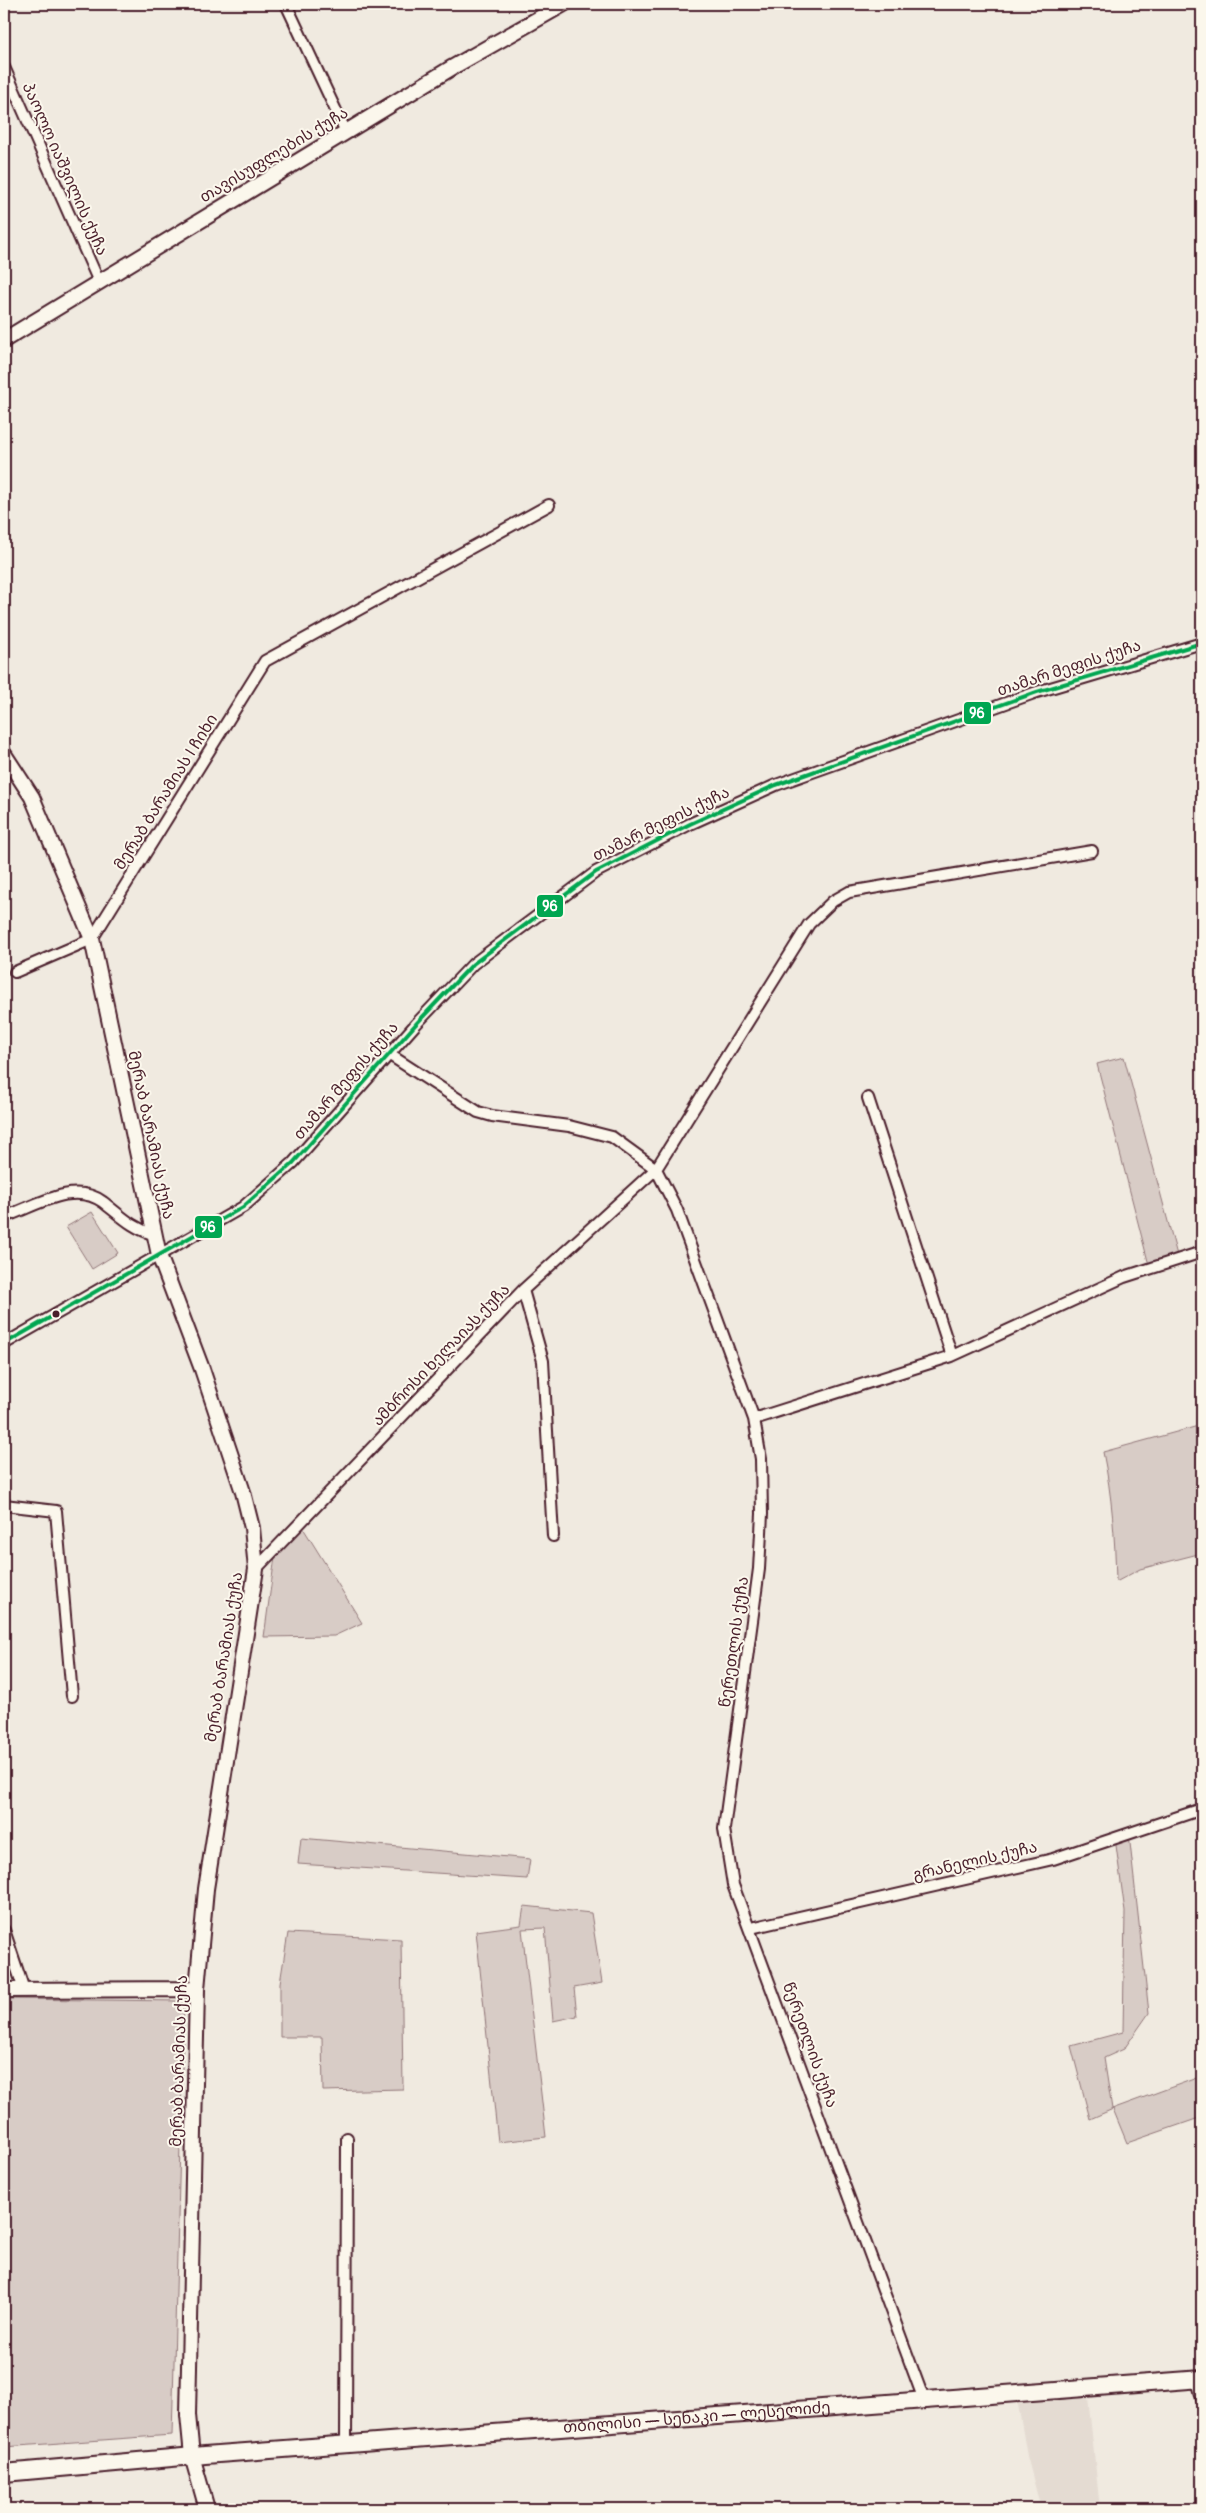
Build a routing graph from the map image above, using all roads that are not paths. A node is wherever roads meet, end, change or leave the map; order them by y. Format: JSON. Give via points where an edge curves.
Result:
{"nodes":[{"id":1,"x":286,"y":4,"type":"edge"},
{"id":2,"x":564,"y":4,"type":"edge"},
{"id":3,"x":4,"y":71,"type":"edge"},
{"id":4,"x":346,"y":132,"type":"junction"},
{"id":5,"x":99,"y":282,"type":"junction"},
{"id":6,"x":4,"y":340,"type":"edge"},
{"id":7,"x":549,"y":505,"type":"dead end"},
{"id":8,"x":1202,"y":643,"type":"edge"},
{"id":9,"x":4,"y":754,"type":"edge"},
{"id":10,"x":1092,"y":851,"type":"dead end"},
{"id":11,"x":92,"y":938,"type":"junction"},
{"id":12,"x":15,"y":972,"type":"dead end"},
{"id":13,"x":390,"y":1055,"type":"junction"},
{"id":14,"x":868,"y":1098,"type":"dead end"},
{"id":15,"x":656,"y":1169,"type":"junction"},
{"id":16,"x":4,"y":1216,"type":"edge"},
{"id":17,"x":155,"y":1235,"type":"junction"},
{"id":18,"x":1202,"y":1252,"type":"edge"},
{"id":19,"x":161,"y":1254,"type":"junction"},
{"id":20,"x":523,"y":1290,"type":"junction"},
{"id":21,"x":4,"y":1344,"type":"edge"},
{"id":22,"x":952,"y":1356,"type":"junction"},
{"id":23,"x":754,"y":1419,"type":"junction"},
{"id":24,"x":4,"y":1505,"type":"edge"},
{"id":25,"x":553,"y":1536,"type":"dead end"},
{"id":26,"x":256,"y":1569,"type":"junction"},
{"id":27,"x":72,"y":1696,"type":"dead end"},
{"id":28,"x":1202,"y":1809,"type":"edge"},
{"id":29,"x":751,"y":1928,"type":"junction"},
{"id":30,"x":4,"y":1930,"type":"edge"},
{"id":31,"x":197,"y":1989,"type":"junction"},
{"id":32,"x":4,"y":1990,"type":"edge"},
{"id":33,"x":24,"y":1990,"type":"junction"},
{"id":34,"x":347,"y":2138,"type":"dead end"},
{"id":35,"x":1200,"y":2379,"type":"edge"},
{"id":36,"x":1202,"y":2399,"type":"edge"},
{"id":37,"x":924,"y":2400,"type":"junction"},
{"id":38,"x":346,"y":2446,"type":"junction"},
{"id":39,"x":192,"y":2456,"type":"junction"},
{"id":40,"x":4,"y":2473,"type":"edge"},
{"id":41,"x":207,"y":2509,"type":"edge"}],
"edges":[{"from":1,"to":4,"type":"street"},
{"from":2,"to":4,"type":"main road","name":"თავისუფლების ქუჩა"},
{"from":3,"to":5,"type":"street","name":"პაოლო იაშვილის ქუჩა"},
{"from":4,"to":5,"type":"main road","name":"თავისუფლების ქუჩა"},
{"from":5,"to":6,"type":"main road","name":"თავისუფლების ქუჩა"},
{"from":7,"to":11,"type":"street","name":"მერაბ ბარამიას I ჩიხი","via":[[265,661]]},
{"from":8,"to":13,"type":"street","name":"თამარ მეფის ქუჩა","via":[[1037,692],[776,786],[690,824],[596,872],[472,964]]},
{"from":9,"to":11,"type":"main road","name":"მერაბ ბარამიას ქუჩა","via":[[32,797]]},
{"from":10,"to":15,"type":"street","name":"ამბროსი ხელაიას ქუჩა","via":[[849,892],[833,901],[809,924]]},
{"from":11,"to":12,"type":"street"},
{"from":11,"to":17,"type":"main road","name":"მერაბ ბარამიას ქუჩა"},
{"from":13,"to":15,"type":"street","name":"წერეთლის ქუჩა","via":[[478,1112],[569,1126],[612,1137]]},
{"from":13,"to":19,"type":"street","name":"თამარ მეფის ქუჩა","via":[[293,1164],[243,1207]]},
{"from":14,"to":22,"type":"street"},
{"from":15,"to":20,"type":"street","name":"ამბროსი ხელაიას ქუჩა"},
{"from":15,"to":23,"type":"street","name":"წერეთლის ქუჩა","via":[[677,1210]]},
{"from":16,"to":17,"type":"street","via":[[76,1192],[93,1196],[136,1229]]},
{"from":17,"to":19,"type":"main road","name":"მერაბ ბარამიას ქუჩა"},
{"from":18,"to":22,"type":"street","via":[[1124,1277]]},
{"from":19,"to":21,"type":"street","name":"თამარ მეფის ქუჩა"},
{"from":19,"to":26,"type":"main road","name":"მერაბ ბარამიას ქუჩა","via":[[243,1492],[252,1528]]},
{"from":20,"to":25,"type":"street","via":[[542,1361]]},
{"from":20,"to":26,"type":"street","name":"ამბროსი ხელაიას ქუჩა"},
{"from":22,"to":23,"type":"street"},
{"from":23,"to":29,"type":"street","name":"წერეთლის ქუჩა","via":[[761,1459],[759,1569],[724,1829],[734,1885]]},
{"from":24,"to":27,"type":"street","via":[[56,1511]]},
{"from":26,"to":31,"type":"main road","name":"მერაბ ბარამიას ქუჩა","via":[[206,1889]]},
{"from":28,"to":29,"type":"street","name":"გრანელის ქუჩა","via":[[1053,1859]]},
{"from":29,"to":37,"type":"street","name":"წერეთლის ქუჩა"},
{"from":30,"to":33,"type":"street"},
{"from":31,"to":33,"type":"main road"},
{"from":31,"to":39,"type":"main road","name":"მერაბ ბარამიას ქუჩა","via":[[188,2415]]},
{"from":32,"to":33,"type":"main road"},
{"from":34,"to":38,"type":"street"},
{"from":35,"to":36,"type":"street"},
{"from":35,"to":37,"type":"highway","name":"თბილისი — სენაკი — ლესელიძე"},
{"from":37,"to":38,"type":"highway","name":"თბილისი — სენაკი — ლესელიძე"},
{"from":38,"to":39,"type":"highway","name":"თბილისი — სენაკი — ლესელიძე"},
{"from":39,"to":40,"type":"highway","name":"თბილისი — სენაკი — ლესელიძე"},
{"from":39,"to":41,"type":"main road","name":"მერაბ ბარამიას ქუჩა"}]}
